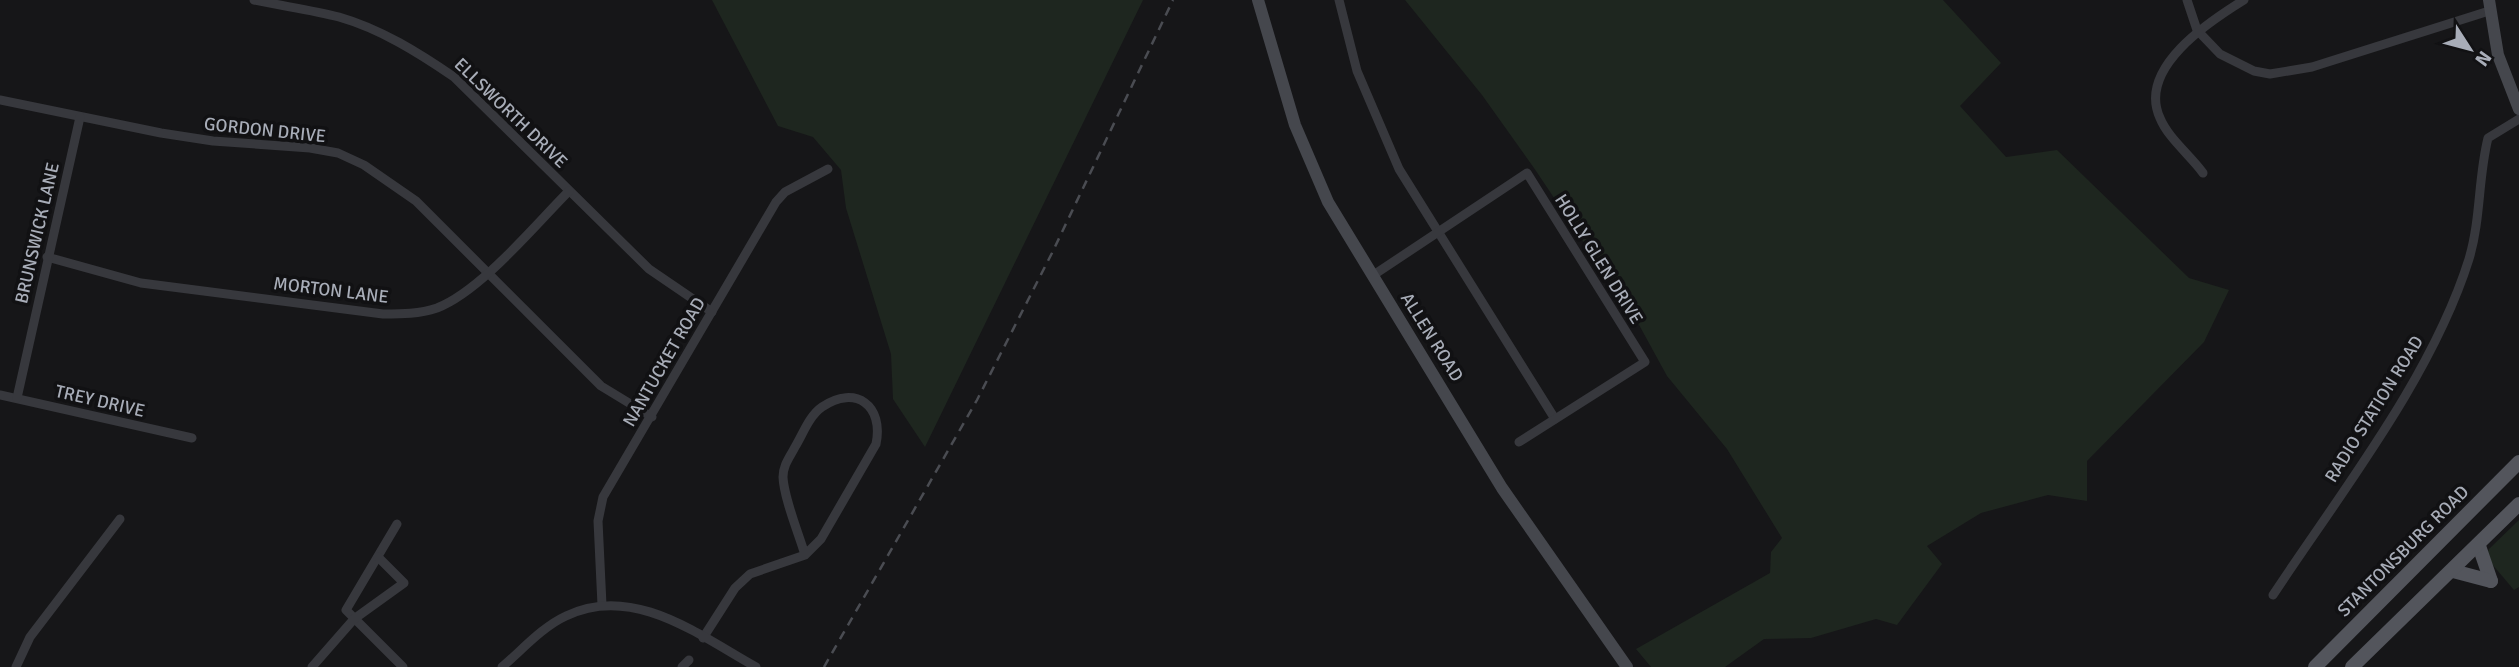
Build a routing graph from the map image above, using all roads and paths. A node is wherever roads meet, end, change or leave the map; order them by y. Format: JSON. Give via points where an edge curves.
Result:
{"nodes":[{"id":1,"x":254,"y":0,"type":"edge"},
{"id":2,"x":1258,"y":0,"type":"edge"},
{"id":3,"x":1339,"y":0,"type":"edge"},
{"id":4,"x":2187,"y":0,"type":"edge"},
{"id":5,"x":2244,"y":0,"type":"edge"},
{"id":6,"x":2489,"y":6,"type":"edge"},
{"id":7,"x":2197,"y":30,"type":"junction"},
{"id":8,"x":0,"y":100,"type":"edge"},
{"id":9,"x":2519,"y":109,"type":"edge"},
{"id":10,"x":80,"y":117,"type":"junction"},
{"id":11,"x":2519,"y":119,"type":"edge"},
{"id":12,"x":828,"y":169,"type":"dead end"},
{"id":13,"x":2203,"y":173,"type":"dead end"},
{"id":14,"x":569,"y":191,"type":"junction"},
{"id":15,"x":1437,"y":232,"type":"junction"},
{"id":16,"x":47,"y":257,"type":"junction"},
{"id":17,"x":488,"y":272,"type":"junction"},
{"id":18,"x":1373,"y":276,"type":"junction"},
{"id":19,"x":712,"y":312,"type":"junction"},
{"id":20,"x":0,"y":395,"type":"edge"},
{"id":21,"x":17,"y":398,"type":"junction"},
{"id":22,"x":652,"y":417,"type":"junction"},
{"id":23,"x":1555,"y":419,"type":"junction"},
{"id":24,"x":192,"y":438,"type":"dead end"},
{"id":25,"x":1519,"y":442,"type":"dead end"},
{"id":26,"x":2519,"y":462,"type":"edge"},
{"id":27,"x":2519,"y":504,"type":"edge"},
{"id":28,"x":120,"y":519,"type":"dead end"},
{"id":29,"x":397,"y":524,"type":"dead end"},
{"id":30,"x":2479,"y":546,"type":"junction"},
{"id":31,"x":805,"y":555,"type":"junction"},
{"id":32,"x":378,"y":557,"type":"junction"},
{"id":33,"x":2453,"y":571,"type":"junction"},
{"id":34,"x":2273,"y":595,"type":"dead end"},
{"id":35,"x":603,"y":605,"type":"junction"},
{"id":36,"x":354,"y":619,"type":"junction"},
{"id":37,"x":704,"y":638,"type":"junction"},
{"id":38,"x":16,"y":667,"type":"edge"},
{"id":39,"x":312,"y":667,"type":"edge"},
{"id":40,"x":403,"y":667,"type":"edge"},
{"id":41,"x":502,"y":667,"type":"edge"},
{"id":42,"x":757,"y":667,"type":"edge"},
{"id":43,"x":1627,"y":667,"type":"edge"},
{"id":44,"x":2315,"y":667,"type":"edge"},
{"id":45,"x":2352,"y":667,"type":"edge"}],
"edges":[{"from":1,"to":14,"type":"street","name":"ELLSWORTH DRIVE","via":[[340,18],[422,55],[454,77]]},
{"from":2,"to":18,"type":"main road","name":"ALLEN ROAD","via":[[1295,125],[1328,202]]},
{"from":3,"to":15,"type":"street","via":[[1357,71],[1373,109],[1399,169]]},
{"from":4,"to":7,"type":"street"},
{"from":5,"to":7,"type":"street"},
{"from":6,"to":7,"type":"street","via":[[2288,73],[2254,71],[2235,63]]},
{"from":6,"to":9,"type":"main road","via":[[2498,55]]},
{"from":7,"to":13,"type":"street","via":[[2159,83],[2157,110]]},
{"from":8,"to":10,"type":"street","name":"GORDON DRIVE"},
{"from":10,"to":16,"type":"street","name":"BRUNSWICK LANE"},
{"from":10,"to":17,"type":"street","name":"GORDON DRIVE","via":[[213,141],[338,153],[386,178],[416,201]]},
{"from":11,"to":34,"type":"street","name":"RADIO STATION ROAD","via":[[2488,138],[2469,259],[2431,353]]},
{"from":12,"to":19,"type":"street","name":"NANTUCKET ROAD","via":[[785,192],[776,202]]},
{"from":14,"to":17,"type":"street","name":"MORTON LANE"},
{"from":14,"to":19,"type":"street","name":"ELLSWORTH DRIVE","via":[[649,270]]},
{"from":15,"to":18,"type":"street","name":"HOLLY GLEN DRIVE"},
{"from":15,"to":23,"type":"street"},
{"from":15,"to":23,"type":"street","name":"HOLLY GLEN DRIVE","via":[[1527,173],[1645,362]]},
{"from":16,"to":17,"type":"street","name":"MORTON LANE","via":[[141,283],[383,314],[435,309]]},
{"from":16,"to":21,"type":"street","name":"BRUNSWICK LANE"},
{"from":17,"to":22,"type":"street","name":"GORDON DRIVE","via":[[601,386]]},
{"from":18,"to":43,"type":"main road","name":"ALLEN ROAD","via":[[1502,488]]},
{"from":19,"to":22,"type":"street","name":"NANTUCKET ROAD"},
{"from":20,"to":21,"type":"street","name":"TREY DRIVE"},
{"from":21,"to":24,"type":"street","name":"TREY DRIVE"},
{"from":22,"to":35,"type":"street","name":"NANTUCKET ROAD","via":[[603,497],[598,521]]},
{"from":23,"to":25,"type":"street","name":"HOLLY GLEN DRIVE"},
{"from":26,"to":44,"type":"main road","name":"STANTONSBURG ROAD"},
{"from":27,"to":30,"type":"main road"},
{"from":28,"to":38,"type":"street","via":[[30,637]]},
{"from":29,"to":32,"type":"street"},
{"from":30,"to":33,"type":"main road"},
{"from":30,"to":33,"type":"main road","via":[[2491,581]]},
{"from":31,"to":31,"type":"street","via":[[821,539],[876,443],[879,428],[872,406],[862,400],[851,397],[824,405],[785,466],[783,479]]},
{"from":31,"to":37,"type":"street","via":[[750,574],[734,588]]},
{"from":32,"to":36,"type":"street","via":[[346,610]]},
{"from":32,"to":36,"type":"street","via":[[404,583]]},
{"from":33,"to":45,"type":"main road"},
{"from":35,"to":37,"type":"street","via":[[638,608],[666,617]]},
{"from":35,"to":41,"type":"street","via":[[566,615]]},
{"from":36,"to":39,"type":"street"},
{"from":36,"to":40,"type":"street"},
{"from":37,"to":42,"type":"street"}]}
